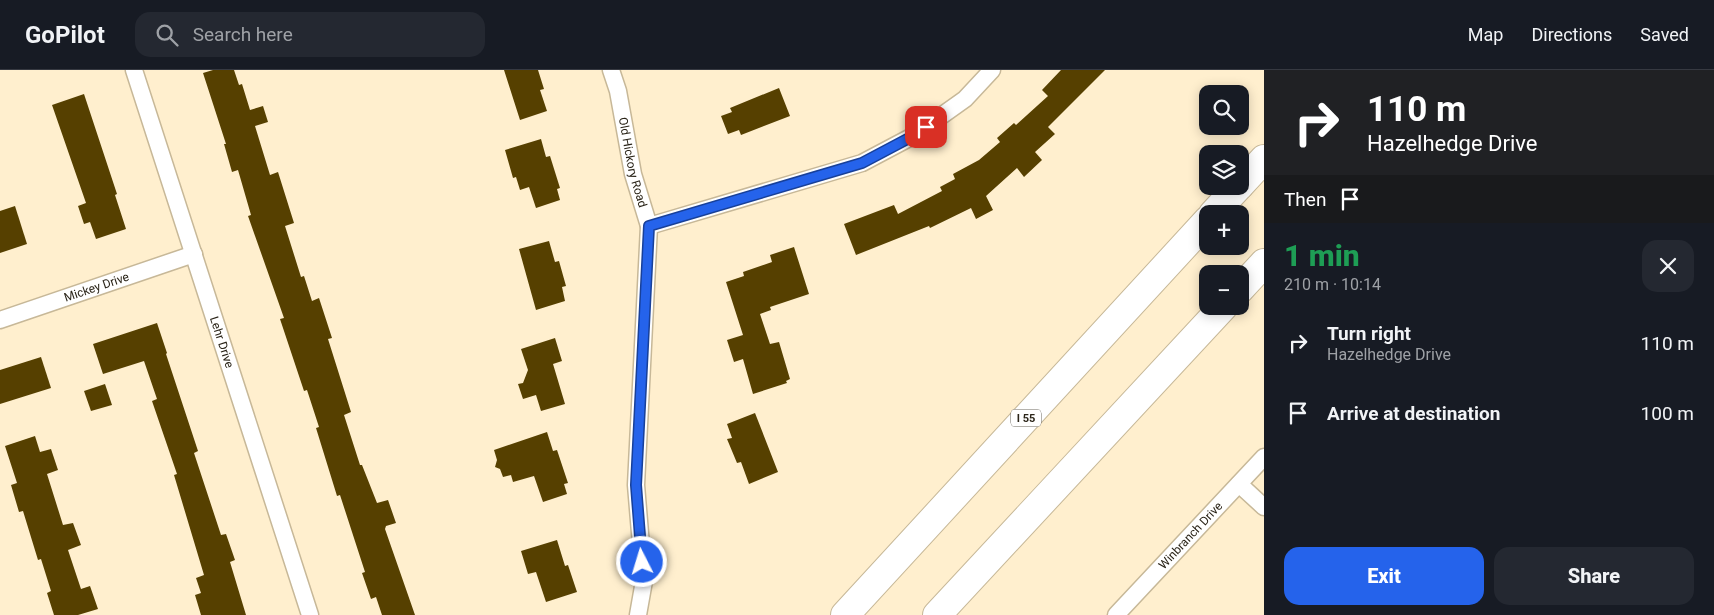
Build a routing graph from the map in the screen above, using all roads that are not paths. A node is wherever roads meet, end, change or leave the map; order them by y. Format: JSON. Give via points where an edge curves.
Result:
{"nodes":[{"id":1,"x":134,"y":70,"type":"edge"},
{"id":2,"x":610,"y":70,"type":"edge"},
{"id":3,"x":992,"y":70,"type":"edge"},
{"id":4,"x":1264,"y":159,"type":"edge"},
{"id":5,"x":1249,"y":175,"type":"edge"},
{"id":6,"x":1231,"y":195,"type":"edge"},
{"id":7,"x":1221,"y":205,"type":"edge"},
{"id":8,"x":649,"y":226,"type":"junction"},
{"id":9,"x":1199,"y":230,"type":"edge"},
{"id":10,"x":194,"y":254,"type":"junction"},
{"id":11,"x":1264,"y":263,"type":"edge"},
{"id":12,"x":1249,"y":279,"type":"edge"},
{"id":13,"x":1216,"y":315,"type":"edge"},
{"id":14,"x":0,"y":320,"type":"edge"},
{"id":15,"x":1264,"y":457,"type":"edge"},
{"id":16,"x":1239,"y":484,"type":"junction"},
{"id":17,"x":1264,"y":507,"type":"edge"},
{"id":18,"x":310,"y":615,"type":"edge"},
{"id":19,"x":638,"y":615,"type":"edge"},
{"id":20,"x":845,"y":615,"type":"edge"},
{"id":21,"x":937,"y":615,"type":"edge"},
{"id":22,"x":1116,"y":615,"type":"edge"}],
"edges":[{"from":1,"to":10,"type":"street","name":"Lehr Drive"},
{"from":2,"to":8,"type":"street","name":"Old Hickory Road","via":[[618,91],[633,174]]},
{"from":3,"to":8,"type":"street","via":[[965,98],[913,136],[862,163]]},
{"from":4,"to":5,"type":"highway"},
{"from":6,"to":7,"type":"highway"},
{"from":8,"to":19,"type":"street","name":"Old Hickory Road","via":[[636,485],[644,581]]},
{"from":9,"to":20,"type":"highway","number":"I 55"},
{"from":10,"to":14,"type":"street","name":"Mickey Drive"},
{"from":10,"to":18,"type":"street","name":"Lehr Drive"},
{"from":11,"to":12,"type":"highway"},
{"from":13,"to":21,"type":"highway"},
{"from":15,"to":16,"type":"street","name":"Winbranch Drive"},
{"from":16,"to":17,"type":"street"},
{"from":16,"to":22,"type":"street","name":"Winbranch Drive"}]}
